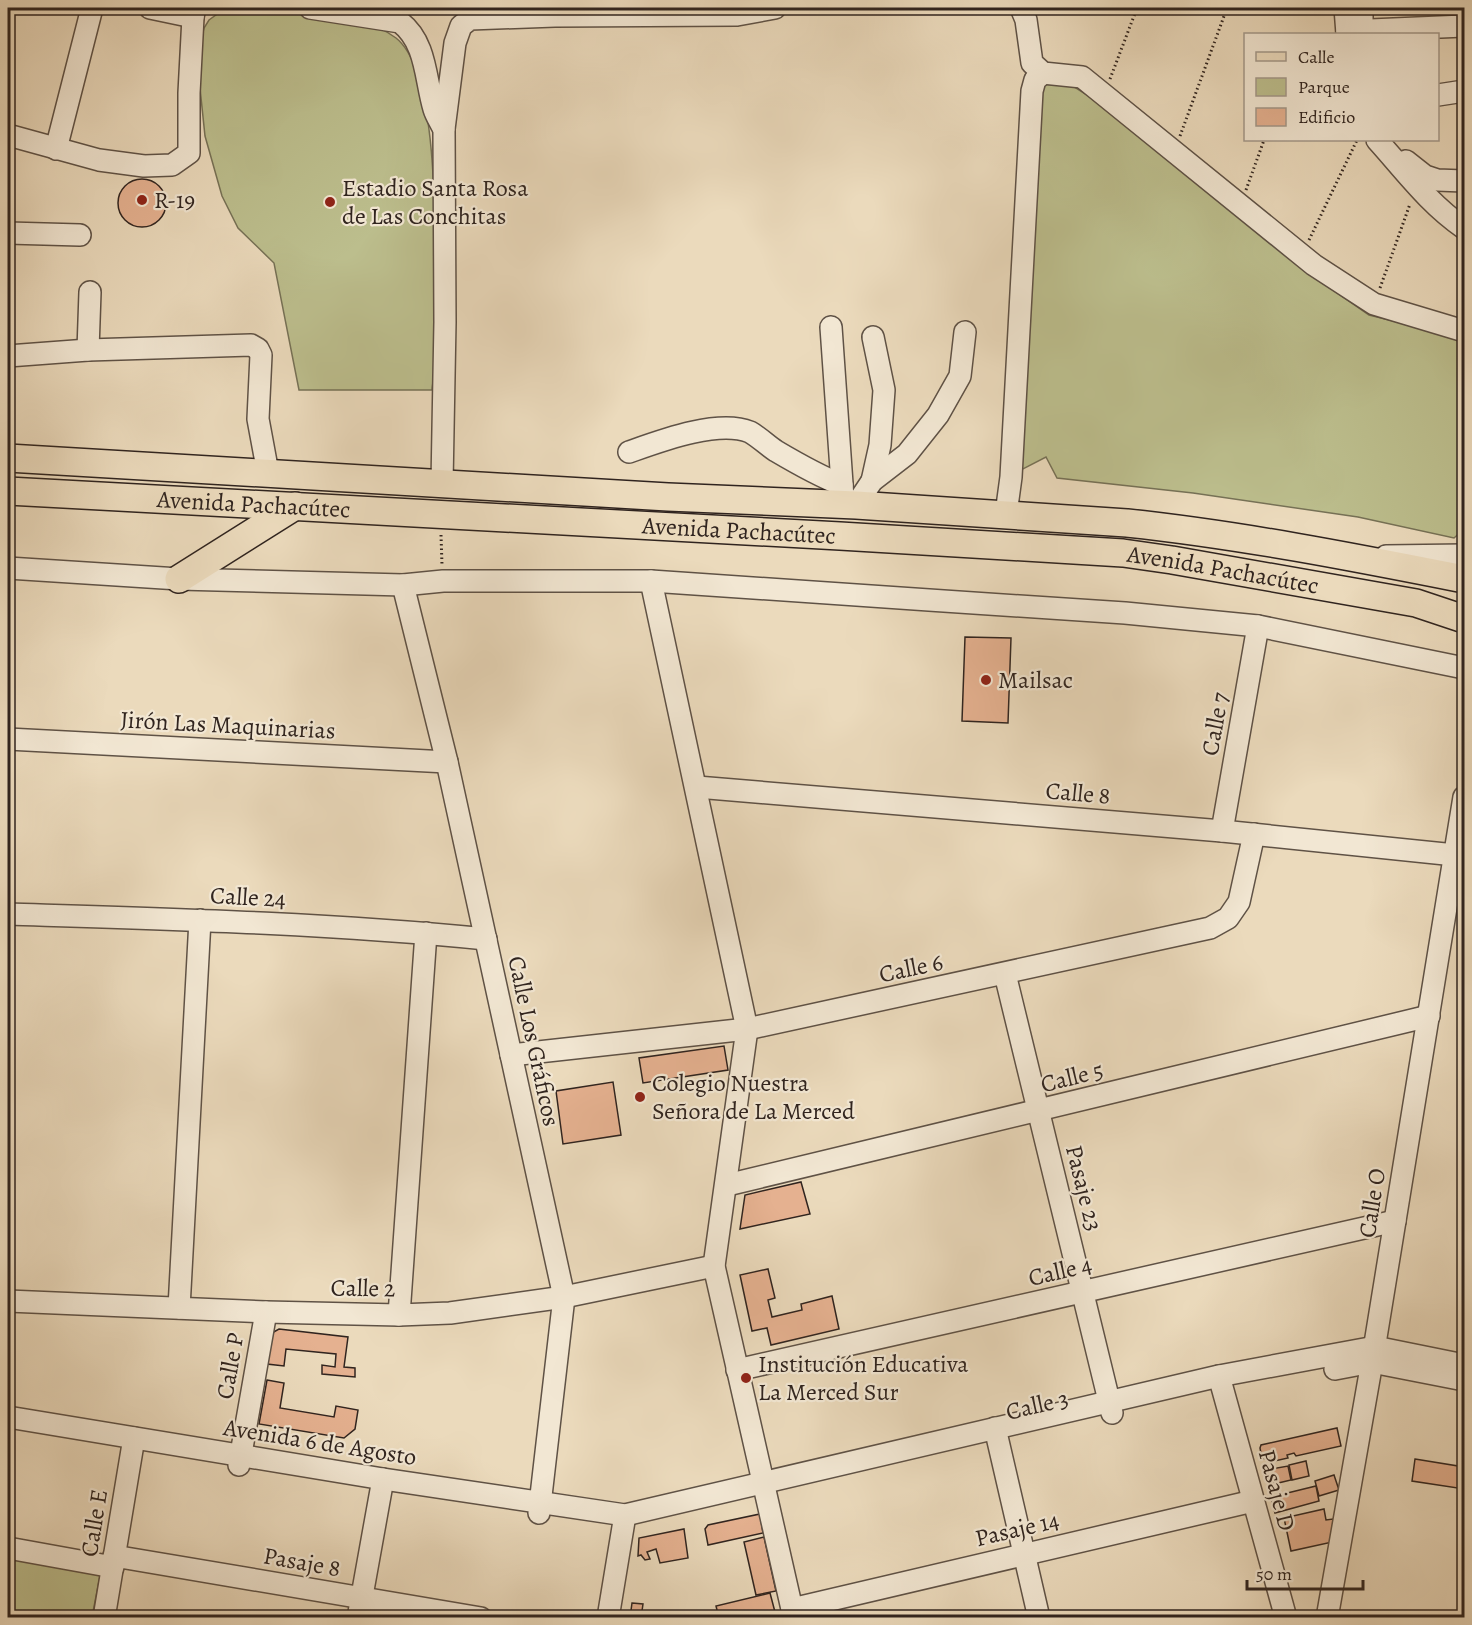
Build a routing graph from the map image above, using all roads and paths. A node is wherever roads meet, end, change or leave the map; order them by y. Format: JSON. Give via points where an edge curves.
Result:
{"nodes":[{"id":1,"x":92,"y":8,"type":"edge"},
{"id":2,"x":150,"y":8,"type":"edge"},
{"id":3,"x":310,"y":8,"type":"edge"},
{"id":4,"x":775,"y":8,"type":"edge"},
{"id":5,"x":1021,"y":8,"type":"edge"},
{"id":6,"x":1137,"y":8,"type":"edge"},
{"id":7,"x":1227,"y":8,"type":"edge"},
{"id":8,"x":1345,"y":8,"type":"edge"},
{"id":9,"x":1362,"y":8,"type":"edge"},
{"id":10,"x":194,"y":12,"type":"edge"},
{"id":11,"x":1464,"y":26,"type":"edge"},
{"id":12,"x":1354,"y":32,"type":"edge"},
{"id":13,"x":1043,"y":73,"type":"junction"},
{"id":14,"x":1464,"y":91,"type":"edge"},
{"id":15,"x":1104,"y":94,"type":"junction"},
{"id":16,"x":1439,"y":95,"type":"edge"},
{"id":17,"x":444,"y":130,"type":"junction"},
{"id":18,"x":8,"y":135,"type":"edge"},
{"id":19,"x":1264,"y":141,"type":"edge"},
{"id":20,"x":1357,"y":141,"type":"edge"},
{"id":21,"x":1379,"y":141,"type":"edge"},
{"id":22,"x":1379,"y":141,"type":"edge"},
{"id":23,"x":57,"y":149,"type":"junction"},
{"id":24,"x":1175,"y":152,"type":"junction"},
{"id":25,"x":1464,"y":181,"type":"edge"},
{"id":26,"x":1416,"y":186,"type":"junction"},
{"id":27,"x":1240,"y":206,"type":"junction"},
{"id":28,"x":1464,"y":228,"type":"edge"},
{"id":29,"x":8,"y":233,"type":"edge"},
{"id":30,"x":80,"y":235,"type":"dead end"},
{"id":31,"x":1302,"y":255,"type":"junction"},
{"id":32,"x":90,"y":292,"type":"dead end"},
{"id":33,"x":1374,"y":304,"type":"junction"},
{"id":34,"x":831,"y":327,"type":"dead end"},
{"id":35,"x":1464,"y":331,"type":"edge"},
{"id":36,"x":965,"y":332,"type":"dead end"},
{"id":37,"x":873,"y":337,"type":"dead end"},
{"id":38,"x":88,"y":350,"type":"junction"},
{"id":39,"x":8,"y":356,"type":"edge"},
{"id":40,"x":629,"y":452,"type":"dead end"},
{"id":41,"x":8,"y":458,"type":"edge"},
{"id":42,"x":268,"y":474,"type":"junction"},
{"id":43,"x":872,"y":481,"type":"junction"},
{"id":44,"x":441,"y":483,"type":"junction"},
{"id":45,"x":8,"y":491,"type":"edge"},
{"id":46,"x":847,"y":498,"type":"junction"},
{"id":47,"x":295,"y":506,"type":"junction"},
{"id":48,"x":1006,"y":514,"type":"junction"},
{"id":49,"x":441,"y":527,"type":"dead end"},
{"id":50,"x":1308,"y":549,"type":"junction"},
{"id":51,"x":1464,"y":555,"type":"edge"},
{"id":52,"x":1349,"y":556,"type":"junction"},
{"id":53,"x":8,"y":568,"type":"edge"},
{"id":54,"x":180,"y":579,"type":"junction"},
{"id":55,"x":1464,"y":579,"type":"edge"},
{"id":56,"x":443,"y":581,"type":"junction"},
{"id":57,"x":651,"y":582,"type":"junction"},
{"id":58,"x":1300,"y":582,"type":"junction"},
{"id":59,"x":403,"y":585,"type":"junction"},
{"id":60,"x":1464,"y":619,"type":"edge"},
{"id":61,"x":1258,"y":626,"type":"junction"},
{"id":62,"x":1464,"y":668,"type":"edge"},
{"id":63,"x":8,"y":739,"type":"edge"},
{"id":64,"x":447,"y":762,"type":"junction"},
{"id":65,"x":697,"y":787,"type":"junction"},
{"id":66,"x":1464,"y":797,"type":"edge"},
{"id":67,"x":1463,"y":821,"type":"edge"},
{"id":68,"x":1222,"y":831,"type":"junction"},
{"id":69,"x":1254,"y":834,"type":"junction"},
{"id":70,"x":1455,"y":855,"type":"junction"},
{"id":71,"x":8,"y":914,"type":"edge"},
{"id":72,"x":200,"y":920,"type":"junction"},
{"id":73,"x":426,"y":933,"type":"junction"},
{"id":74,"x":486,"y":939,"type":"junction"},
{"id":75,"x":1005,"y":974,"type":"junction"},
{"id":76,"x":1429,"y":1016,"type":"junction"},
{"id":77,"x":747,"y":1029,"type":"junction"},
{"id":78,"x":511,"y":1055,"type":"junction"},
{"id":79,"x":1039,"y":1111,"type":"junction"},
{"id":80,"x":727,"y":1185,"type":"junction"},
{"id":81,"x":1395,"y":1221,"type":"junction"},
{"id":82,"x":714,"y":1266,"type":"junction"},
{"id":83,"x":1083,"y":1292,"type":"junction"},
{"id":84,"x":564,"y":1297,"type":"junction"},
{"id":85,"x":8,"y":1301,"type":"edge"},
{"id":86,"x":179,"y":1308,"type":"junction"},
{"id":87,"x":266,"y":1312,"type":"junction"},
{"id":88,"x":399,"y":1315,"type":"junction"},
{"id":89,"x":1373,"y":1355,"type":"junction"},
{"id":90,"x":1464,"y":1365,"type":"edge"},
{"id":91,"x":736,"y":1370,"type":"junction"},
{"id":92,"x":1464,"y":1380,"type":"edge"},
{"id":93,"x":1221,"y":1382,"type":"junction"},
{"id":94,"x":1111,"y":1408,"type":"junction"},
{"id":95,"x":8,"y":1416,"type":"edge"},
{"id":96,"x":8,"y":1427,"type":"edge"},
{"id":97,"x":997,"y":1434,"type":"junction"},
{"id":98,"x":133,"y":1442,"type":"junction"},
{"id":99,"x":240,"y":1460,"type":"junction"},
{"id":100,"x":382,"y":1483,"type":"junction"},
{"id":101,"x":763,"y":1489,"type":"junction"},
{"id":102,"x":1253,"y":1501,"type":"junction"},
{"id":103,"x":539,"y":1508,"type":"junction"},
{"id":104,"x":624,"y":1521,"type":"junction"},
{"id":105,"x":8,"y":1548,"type":"edge"},
{"id":106,"x":1025,"y":1553,"type":"junction"},
{"id":107,"x":114,"y":1561,"type":"junction"},
{"id":108,"x":360,"y":1607,"type":"edge"},
{"id":109,"x":799,"y":1610,"type":"edge"},
{"id":110,"x":104,"y":1617,"type":"edge"},
{"id":111,"x":481,"y":1617,"type":"edge"},
{"id":112,"x":608,"y":1617,"type":"edge"},
{"id":113,"x":1039,"y":1617,"type":"edge"},
{"id":114,"x":1283,"y":1617,"type":"edge"},
{"id":115,"x":1327,"y":1617,"type":"edge"}],
"edges":[{"from":1,"to":23,"type":"street"},
{"from":2,"to":10,"type":"street"},
{"from":3,"to":17,"type":"street","via":[[400,22],[409,29],[421,50],[434,111]]},
{"from":4,"to":17,"type":"street","via":[[737,15],[470,19],[461,26],[455,43]]},
{"from":5,"to":13,"type":"street","via":[[1032,63]]},
{"from":6,"to":15,"type":"path"},
{"from":7,"to":24,"type":"path"},
{"from":8,"to":12,"type":"street"},
{"from":9,"to":12,"type":"street"},
{"from":10,"to":23,"type":"street","via":[[189,153],[172,165],[144,166]]},
{"from":11,"to":12,"type":"street"},
{"from":13,"to":15,"type":"street","via":[[1082,77]]},
{"from":13,"to":48,"type":"street","via":[[1035,80],[1032,91]]},
{"from":14,"to":16,"type":"street"},
{"from":15,"to":24,"type":"street"},
{"from":17,"to":44,"type":"street"},
{"from":18,"to":23,"type":"street"},
{"from":19,"to":27,"type":"path"},
{"from":20,"to":31,"type":"path"},
{"from":21,"to":25,"type":"street","via":[[1425,176]]},
{"from":22,"to":26,"type":"street"},
{"from":24,"to":27,"type":"street"},
{"from":26,"to":28,"type":"street"},
{"from":26,"to":33,"type":"path"},
{"from":27,"to":31,"type":"street"},
{"from":29,"to":30,"type":"street"},
{"from":31,"to":33,"type":"street"},
{"from":32,"to":38,"type":"street"},
{"from":33,"to":35,"type":"street"},
{"from":34,"to":46,"type":"street"},
{"from":36,"to":43,"type":"street","via":[[960,376],[938,415],[907,454]]},
{"from":37,"to":43,"type":"street","via":[[884,390],[880,445]]},
{"from":38,"to":39,"type":"street"},
{"from":38,"to":42,"type":"street","via":[[251,345],[258,349],[258,419]]},
{"from":40,"to":46,"type":"street","via":[[675,436],[719,428],[750,432]]},
{"from":41,"to":42,"type":"main road","name":"Avenida Pachacútec"},
{"from":42,"to":44,"type":"main road","name":"Avenida Pachacútec"},
{"from":43,"to":46,"type":"street"},
{"from":44,"to":46,"type":"main road","name":"Avenida Pachacútec","via":[[668,497]]},
{"from":45,"to":47,"type":"main road","name":"Avenida Pachacútec"},
{"from":46,"to":48,"type":"main road","name":"Avenida Pachacútec"},
{"from":47,"to":54,"type":"main road"},
{"from":47,"to":58,"type":"main road","name":"Avenida Pachacútec","via":[[1123,553]]},
{"from":48,"to":50,"type":"main road","name":"Avenida Pachacútec","via":[[1171,527]]},
{"from":49,"to":56,"type":"path"},
{"from":50,"to":52,"type":"main road","name":"Avenida Pachacútec"},
{"from":50,"to":58,"type":"main road"},
{"from":51,"to":52,"type":"street"},
{"from":52,"to":55,"type":"main road","name":"Avenida Pachacútec"},
{"from":53,"to":54,"type":"street","name":"Avenida Pachacútec"},
{"from":54,"to":59,"type":"street","name":"Avenida Pachacútec"},
{"from":56,"to":57,"type":"street","name":"Avenida Pachacútec"},
{"from":56,"to":59,"type":"street","name":"Avenida Pachacútec"},
{"from":57,"to":61,"type":"street","name":"Avenida Pachacútec","via":[[1113,612]]},
{"from":57,"to":65,"type":"street"},
{"from":58,"to":60,"type":"main road","name":"Avenida Pachacútec","via":[[1416,603]]},
{"from":59,"to":64,"type":"street","name":"Calle Los Gráficos"},
{"from":61,"to":62,"type":"street","name":"Avenida Pachacútec"},
{"from":61,"to":68,"type":"street","name":"Calle 7"},
{"from":63,"to":64,"type":"street","name":"Jirón Las Maquinarias"},
{"from":64,"to":74,"type":"street","name":"Calle Los Gráficos"},
{"from":65,"to":68,"type":"street","name":"Calle 8"},
{"from":65,"to":77,"type":"street"},
{"from":66,"to":67,"type":"street","name":"Calle O"},
{"from":67,"to":70,"type":"street","name":"Calle O"},
{"from":68,"to":69,"type":"street","name":"Calle 8"},
{"from":69,"to":70,"type":"street","name":"Calle 8"},
{"from":69,"to":75,"type":"street","name":"Calle 6","via":[[1239,902],[1228,918],[1210,928]]},
{"from":70,"to":76,"type":"street","name":"Calle O"},
{"from":71,"to":72,"type":"street","name":"Calle 24"},
{"from":72,"to":73,"type":"street","name":"Calle 24"},
{"from":72,"to":86,"type":"street"},
{"from":73,"to":74,"type":"street","name":"Calle 24"},
{"from":73,"to":88,"type":"street"},
{"from":74,"to":78,"type":"street","name":"Calle Los Gráficos"},
{"from":75,"to":77,"type":"street","name":"Calle 6"},
{"from":75,"to":79,"type":"street","name":"Pasaje 23"},
{"from":76,"to":79,"type":"street","name":"Calle 5"},
{"from":76,"to":81,"type":"street","name":"Calle O"},
{"from":77,"to":78,"type":"street","name":"Calle 6"},
{"from":77,"to":80,"type":"street"},
{"from":78,"to":84,"type":"street","name":"Calle Los Gráficos"},
{"from":79,"to":80,"type":"street","name":"Calle 5"},
{"from":79,"to":83,"type":"street","name":"Pasaje 23"},
{"from":80,"to":82,"type":"street"},
{"from":81,"to":83,"type":"street","name":"Calle 4"},
{"from":81,"to":89,"type":"street","name":"Calle O"},
{"from":82,"to":84,"type":"street","name":"Calle 2"},
{"from":82,"to":91,"type":"street"},
{"from":83,"to":91,"type":"street","name":"Calle 4"},
{"from":83,"to":94,"type":"street","name":"Pasaje 23"},
{"from":84,"to":88,"type":"street","name":"Calle 2"},
{"from":84,"to":103,"type":"street","name":"Calle Los Gráficos"},
{"from":85,"to":86,"type":"street","name":"Calle 2"},
{"from":86,"to":87,"type":"street","name":"Calle 2"},
{"from":87,"to":88,"type":"street","name":"Calle 2"},
{"from":87,"to":99,"type":"street","name":"Calle P"},
{"from":89,"to":90,"type":"street","name":"Calle 3"},
{"from":89,"to":92,"type":"street","name":"Calle 3"},
{"from":89,"to":93,"type":"street","name":"Calle 3"},
{"from":89,"to":115,"type":"street","name":"Calle O"},
{"from":91,"to":101,"type":"street"},
{"from":93,"to":94,"type":"street","name":"Calle 3"},
{"from":93,"to":102,"type":"street","name":"Pasaje D"},
{"from":94,"to":97,"type":"street","name":"Calle 3"},
{"from":95,"to":98,"type":"street","name":"Avenida 6 de Agosto"},
{"from":96,"to":98,"type":"street","name":"Avenida 6 de Agosto"},
{"from":97,"to":101,"type":"street","name":"Calle 3"},
{"from":97,"to":106,"type":"street"},
{"from":98,"to":99,"type":"street","name":"Avenida 6 de Agosto"},
{"from":98,"to":107,"type":"street","name":"Calle E"},
{"from":99,"to":100,"type":"street","name":"Avenida 6 de Agosto"},
{"from":100,"to":103,"type":"street","name":"Avenida 6 de Agosto"},
{"from":100,"to":108,"type":"street"},
{"from":101,"to":104,"type":"street","name":"Calle 3"},
{"from":101,"to":109,"type":"street"},
{"from":102,"to":106,"type":"street","name":"Pasaje 14"},
{"from":102,"to":114,"type":"street","name":"Pasaje D"},
{"from":103,"to":104,"type":"street","name":"Avenida 6 de Agosto"},
{"from":104,"to":112,"type":"street"},
{"from":105,"to":107,"type":"street","name":"Pasaje 8"},
{"from":106,"to":109,"type":"street","name":"Pasaje 14"},
{"from":106,"to":113,"type":"street"},
{"from":107,"to":108,"type":"street","name":"Pasaje 8"},
{"from":107,"to":110,"type":"street","name":"Calle E"},
{"from":108,"to":111,"type":"street","name":"Pasaje 8"}]}
